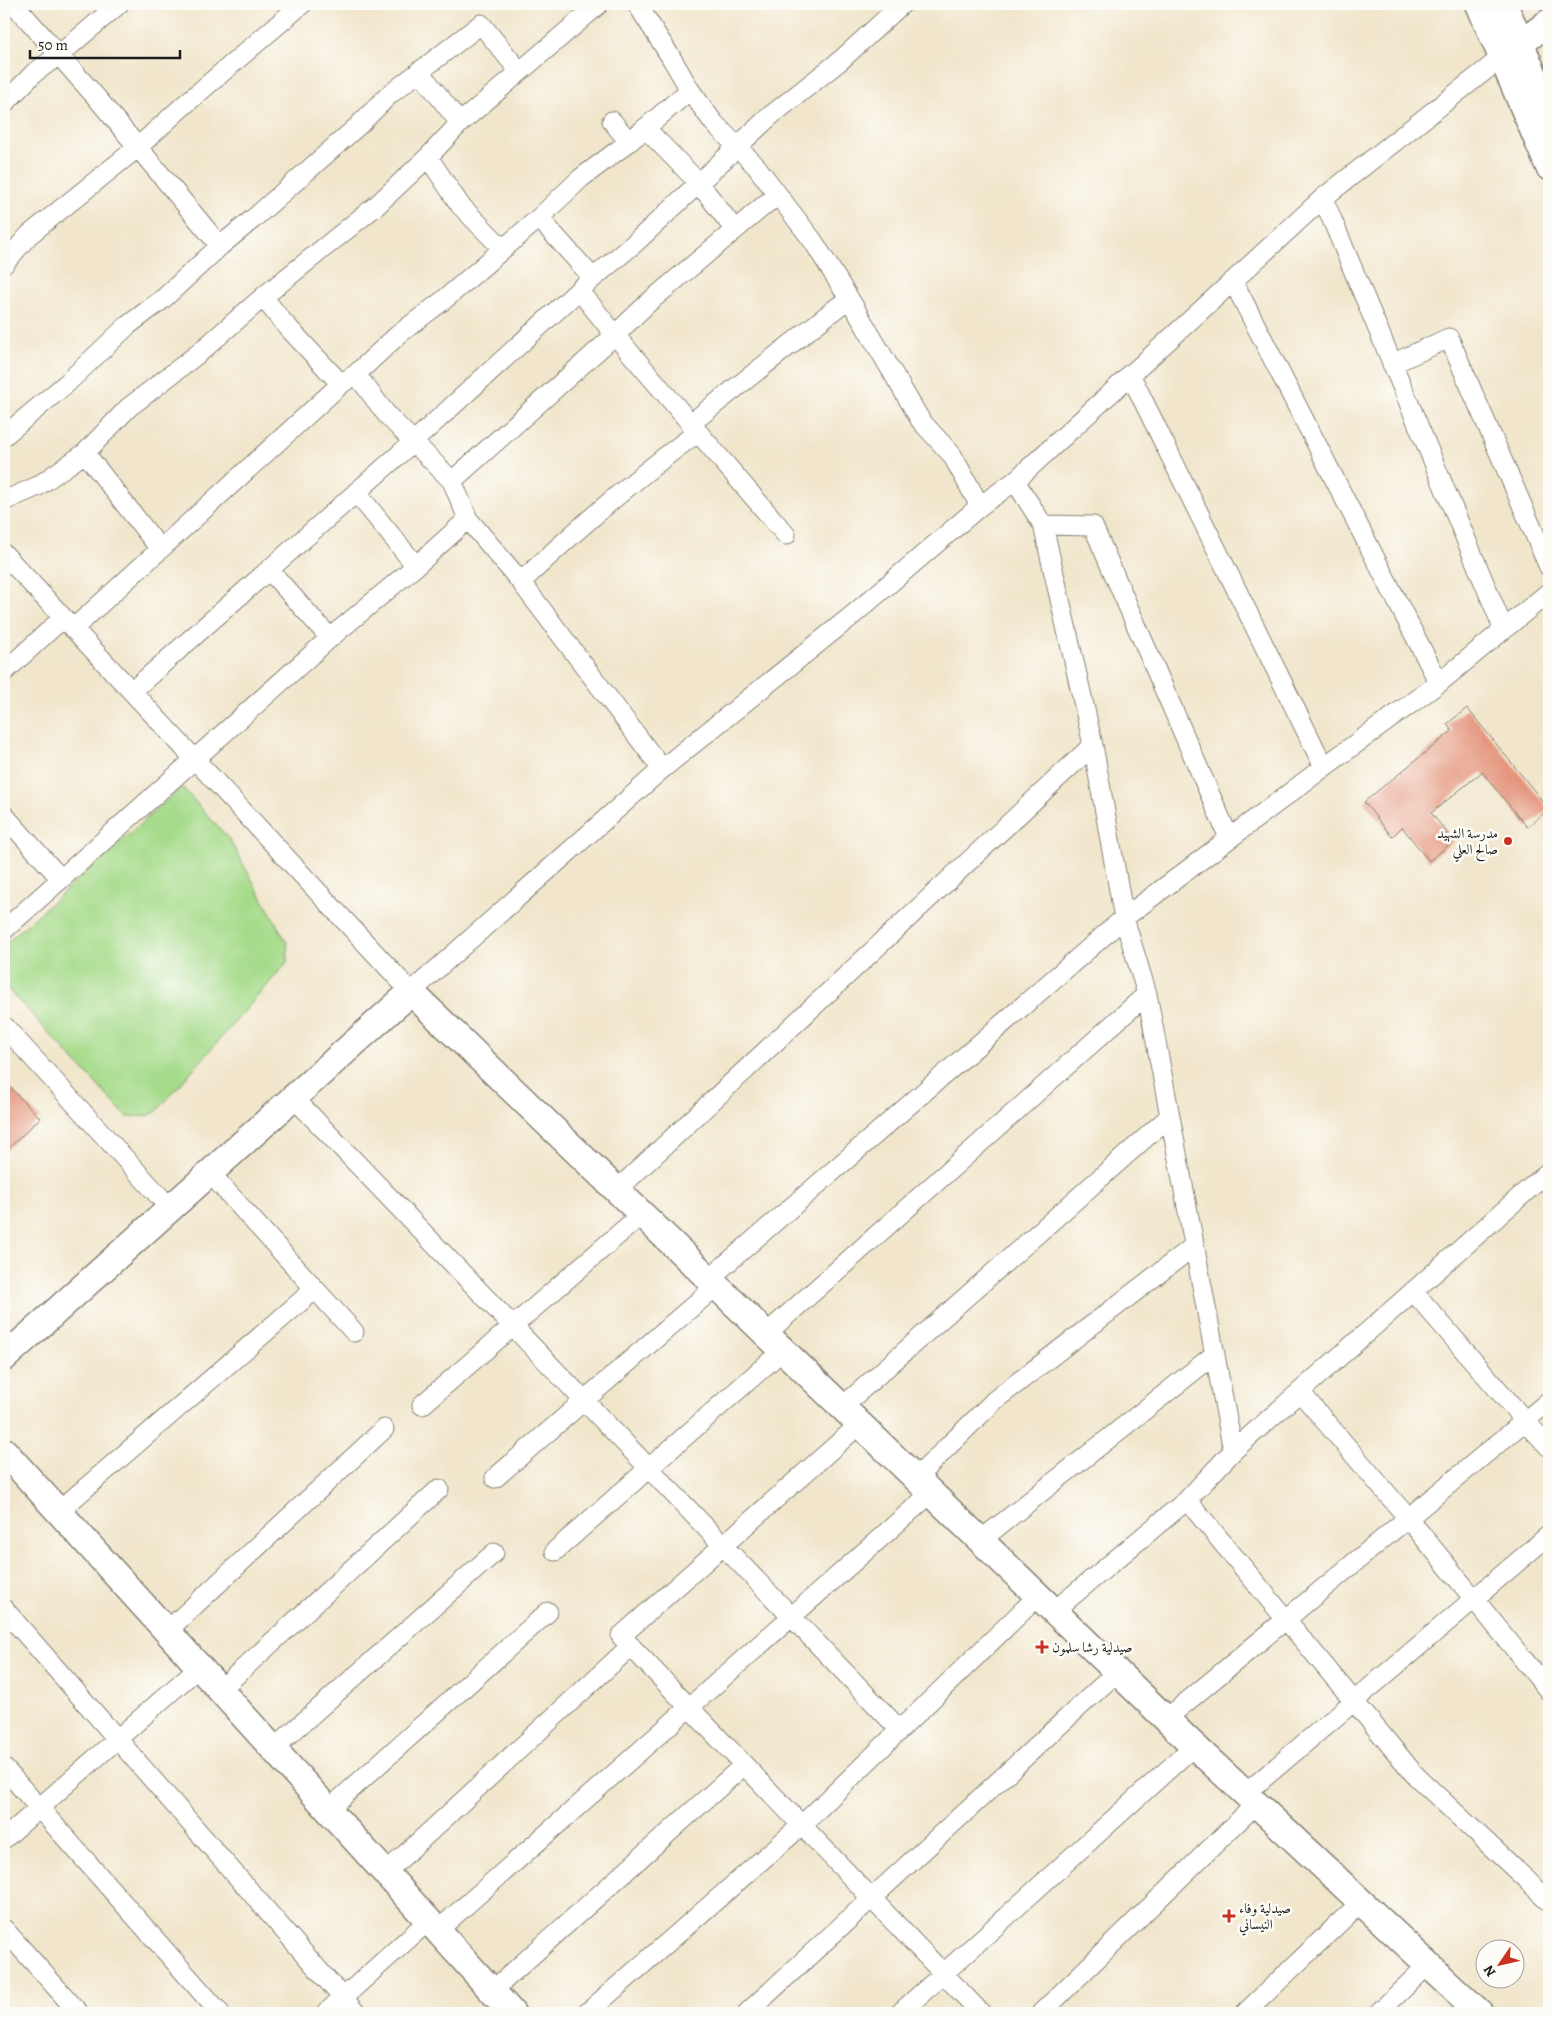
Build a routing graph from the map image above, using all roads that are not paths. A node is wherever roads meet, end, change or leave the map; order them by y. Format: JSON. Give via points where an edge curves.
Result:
{"nodes":[{"id":1,"x":14,"y":4,"type":"edge"},
{"id":2,"x":119,"y":4,"type":"edge"},
{"id":3,"x":302,"y":4,"type":"edge"},
{"id":4,"x":599,"y":4,"type":"edge"},
{"id":5,"x":637,"y":4,"type":"edge"},
{"id":6,"x":902,"y":4,"type":"edge"},
{"id":7,"x":1478,"y":4,"type":"edge"},
{"id":8,"x":1504,"y":4,"type":"edge"},
{"id":9,"x":1549,"y":22,"type":"edge"},
{"id":10,"x":1511,"y":51,"type":"junction"},
{"id":11,"x":59,"y":55,"type":"junction"},
{"id":12,"x":420,"y":71,"type":"junction"},
{"id":13,"x":519,"y":71,"type":"junction"},
{"id":14,"x":690,"y":90,"type":"junction"},
{"id":15,"x":4,"y":104,"type":"edge"},
{"id":16,"x":1549,"y":112,"type":"edge"},
{"id":17,"x":612,"y":121,"type":"dead end"},
{"id":18,"x":460,"y":123,"type":"junction"},
{"id":19,"x":645,"y":128,"type":"junction"},
{"id":20,"x":629,"y":142,"type":"junction"},
{"id":21,"x":137,"y":148,"type":"junction"},
{"id":22,"x":738,"y":148,"type":"junction"},
{"id":23,"x":428,"y":158,"type":"junction"},
{"id":24,"x":1549,"y":167,"type":"edge"},
{"id":25,"x":698,"y":182,"type":"junction"},
{"id":26,"x":778,"y":197,"type":"junction"},
{"id":27,"x":1323,"y":198,"type":"junction"},
{"id":28,"x":539,"y":218,"type":"junction"},
{"id":29,"x":735,"y":230,"type":"junction"},
{"id":30,"x":220,"y":246,"type":"junction"},
{"id":31,"x":502,"y":248,"type":"junction"},
{"id":32,"x":4,"y":264,"type":"edge"},
{"id":33,"x":1233,"y":280,"type":"junction"},
{"id":34,"x":586,"y":284,"type":"junction"},
{"id":35,"x":263,"y":297,"type":"junction"},
{"id":36,"x":850,"y":300,"type":"junction"},
{"id":37,"x":615,"y":335,"type":"junction"},
{"id":38,"x":1392,"y":364,"type":"junction"},
{"id":39,"x":1130,"y":374,"type":"junction"},
{"id":40,"x":348,"y":379,"type":"junction"},
{"id":41,"x":694,"y":428,"type":"junction"},
{"id":42,"x":4,"y":436,"type":"edge"},
{"id":43,"x":412,"y":442,"type":"junction"},
{"id":44,"x":85,"y":454,"type":"junction"},
{"id":45,"x":452,"y":481,"type":"junction"},
{"id":46,"x":1015,"y":481,"type":"junction"},
{"id":47,"x":356,"y":492,"type":"junction"},
{"id":48,"x":4,"y":501,"type":"edge"},
{"id":49,"x":980,"y":506,"type":"junction"},
{"id":50,"x":468,"y":519,"type":"junction"},
{"id":51,"x":1042,"y":525,"type":"junction"},
{"id":52,"x":786,"y":535,"type":"dead end"},
{"id":53,"x":160,"y":549,"type":"junction"},
{"id":54,"x":4,"y":554,"type":"edge"},
{"id":55,"x":416,"y":566,"type":"junction"},
{"id":56,"x":1549,"y":567,"type":"edge"},
{"id":57,"x":269,"y":570,"type":"junction"},
{"id":58,"x":521,"y":582,"type":"junction"},
{"id":59,"x":1549,"y":592,"type":"edge"},
{"id":60,"x":68,"y":624,"type":"junction"},
{"id":61,"x":1504,"y":630,"type":"junction"},
{"id":62,"x":330,"y":638,"type":"junction"},
{"id":63,"x":4,"y":672,"type":"edge"},
{"id":64,"x":1440,"y":683,"type":"junction"},
{"id":65,"x":132,"y":691,"type":"junction"},
{"id":66,"x":1093,"y":745,"type":"junction"},
{"id":67,"x":194,"y":759,"type":"junction"},
{"id":68,"x":1324,"y":767,"type":"junction"},
{"id":69,"x":662,"y":769,"type":"junction"},
{"id":70,"x":4,"y":815,"type":"edge"},
{"id":71,"x":1229,"y":838,"type":"junction"},
{"id":72,"x":61,"y":879,"type":"junction"},
{"id":73,"x":1124,"y":918,"type":"junction"},
{"id":74,"x":4,"y":930,"type":"edge"},
{"id":75,"x":411,"y":992,"type":"junction"},
{"id":76,"x":1147,"y":994,"type":"junction"},
{"id":77,"x":4,"y":1026,"type":"edge"},
{"id":78,"x":294,"y":1098,"type":"junction"},
{"id":79,"x":1170,"y":1116,"type":"junction"},
{"id":80,"x":1549,"y":1171,"type":"edge"},
{"id":81,"x":210,"y":1173,"type":"junction"},
{"id":82,"x":617,"y":1190,"type":"junction"},
{"id":83,"x":170,"y":1208,"type":"junction"},
{"id":84,"x":642,"y":1214,"type":"junction"},
{"id":85,"x":1194,"y":1246,"type":"junction"},
{"id":86,"x":713,"y":1282,"type":"junction"},
{"id":87,"x":316,"y":1288,"type":"junction"},
{"id":88,"x":1413,"y":1291,"type":"junction"},
{"id":89,"x":513,"y":1326,"type":"junction"},
{"id":90,"x":354,"y":1332,"type":"dead end"},
{"id":91,"x":775,"y":1342,"type":"junction"},
{"id":92,"x":1215,"y":1354,"type":"junction"},
{"id":93,"x":4,"y":1357,"type":"edge"},
{"id":94,"x":1300,"y":1392,"type":"junction"},
{"id":95,"x":584,"y":1400,"type":"junction"},
{"id":96,"x":1549,"y":1401,"type":"edge"},
{"id":97,"x":422,"y":1406,"type":"dead end"},
{"id":98,"x":851,"y":1415,"type":"junction"},
{"id":99,"x":1525,"y":1421,"type":"junction"},
{"id":100,"x":384,"y":1429,"type":"dead end"},
{"id":101,"x":1549,"y":1447,"type":"edge"},
{"id":102,"x":4,"y":1451,"type":"edge"},
{"id":103,"x":1233,"y":1451,"type":"junction"},
{"id":104,"x":649,"y":1468,"type":"junction"},
{"id":105,"x":495,"y":1478,"type":"dead end"},
{"id":106,"x":924,"y":1486,"type":"junction"},
{"id":107,"x":439,"y":1489,"type":"dead end"},
{"id":108,"x":1187,"y":1500,"type":"junction"},
{"id":109,"x":59,"y":1511,"type":"junction"},
{"id":110,"x":1408,"y":1518,"type":"junction"},
{"id":111,"x":1549,"y":1535,"type":"edge"},
{"id":112,"x":981,"y":1540,"type":"junction"},
{"id":113,"x":722,"y":1545,"type":"junction"},
{"id":114,"x":555,"y":1551,"type":"dead end"},
{"id":115,"x":494,"y":1553,"type":"dead end"},
{"id":116,"x":1473,"y":1598,"type":"junction"},
{"id":117,"x":1046,"y":1603,"type":"junction"},
{"id":118,"x":4,"y":1609,"type":"edge"},
{"id":119,"x":548,"y":1612,"type":"dead end"},
{"id":120,"x":791,"y":1617,"type":"junction"},
{"id":121,"x":1286,"y":1620,"type":"junction"},
{"id":122,"x":167,"y":1631,"type":"junction"},
{"id":123,"x":631,"y":1646,"type":"junction"},
{"id":124,"x":199,"y":1667,"type":"junction"},
{"id":125,"x":1117,"y":1672,"type":"junction"},
{"id":126,"x":220,"y":1690,"type":"junction"},
{"id":127,"x":1549,"y":1691,"type":"edge"},
{"id":128,"x":1353,"y":1701,"type":"junction"},
{"id":129,"x":689,"y":1707,"type":"junction"},
{"id":130,"x":1166,"y":1719,"type":"junction"},
{"id":131,"x":900,"y":1730,"type":"junction"},
{"id":132,"x":117,"y":1739,"type":"junction"},
{"id":133,"x":1194,"y":1746,"type":"junction"},
{"id":134,"x":273,"y":1748,"type":"junction"},
{"id":135,"x":744,"y":1765,"type":"junction"},
{"id":136,"x":4,"y":1768,"type":"edge"},
{"id":137,"x":1251,"y":1799,"type":"junction"},
{"id":138,"x":39,"y":1808,"type":"junction"},
{"id":139,"x":328,"y":1810,"type":"junction"},
{"id":140,"x":802,"y":1825,"type":"junction"},
{"id":141,"x":4,"y":1839,"type":"edge"},
{"id":142,"x":385,"y":1873,"type":"junction"},
{"id":143,"x":872,"y":1899,"type":"junction"},
{"id":144,"x":1549,"y":1901,"type":"edge"},
{"id":145,"x":1360,"y":1902,"type":"junction"},
{"id":146,"x":433,"y":1926,"type":"junction"},
{"id":147,"x":4,"y":1929,"type":"edge"},
{"id":148,"x":1428,"y":1965,"type":"junction"},
{"id":149,"x":943,"y":1974,"type":"junction"},
{"id":150,"x":492,"y":1991,"type":"junction"},
{"id":151,"x":342,"y":1998,"type":"junction"},
{"id":152,"x":79,"y":2013,"type":"edge"},
{"id":153,"x":220,"y":2013,"type":"edge"},
{"id":154,"x":326,"y":2013,"type":"edge"},
{"id":155,"x":356,"y":2013,"type":"edge"},
{"id":156,"x":512,"y":2013,"type":"edge"},
{"id":157,"x":587,"y":2013,"type":"edge"},
{"id":158,"x":748,"y":2013,"type":"edge"},
{"id":159,"x":900,"y":2013,"type":"edge"},
{"id":160,"x":981,"y":2013,"type":"edge"},
{"id":161,"x":1041,"y":2013,"type":"edge"},
{"id":162,"x":1245,"y":2013,"type":"edge"},
{"id":163,"x":1378,"y":2013,"type":"edge"},
{"id":164,"x":1480,"y":2013,"type":"edge"}],
"edges":[{"from":1,"to":11,"type":"street"},
{"from":2,"to":11,"type":"street"},
{"from":3,"to":21,"type":"street"},
{"from":4,"to":13,"type":"street"},
{"from":5,"to":14,"type":"street"},
{"from":6,"to":22,"type":"street","via":[[841,60],[769,117]]},
{"from":7,"to":10,"type":"street"},
{"from":8,"to":10,"type":"street"},
{"from":9,"to":10,"type":"street"},
{"from":10,"to":16,"type":"street"},
{"from":10,"to":24,"type":"street"},
{"from":10,"to":27,"type":"street"},
{"from":11,"to":15,"type":"street","via":[[34,73]]},
{"from":11,"to":21,"type":"street"},
{"from":12,"to":13,"type":"street","via":[[481,24]]},
{"from":12,"to":18,"type":"street"},
{"from":12,"to":30,"type":"street","via":[[389,94]]},
{"from":13,"to":18,"type":"street"},
{"from":14,"to":19,"type":"street"},
{"from":14,"to":22,"type":"street","via":[[713,122]]},
{"from":17,"to":20,"type":"street"},
{"from":18,"to":23,"type":"street"},
{"from":19,"to":20,"type":"street"},
{"from":19,"to":25,"type":"street"},
{"from":20,"to":28,"type":"street","via":[[581,178]]},
{"from":21,"to":30,"type":"street"},
{"from":21,"to":32,"type":"street","via":[[29,235]]},
{"from":22,"to":25,"type":"street"},
{"from":22,"to":26,"type":"street","via":[[756,166]]},
{"from":23,"to":31,"type":"street","via":[[460,205]]},
{"from":23,"to":35,"type":"street","via":[[377,205]]},
{"from":25,"to":29,"type":"street"},
{"from":25,"to":34,"type":"street","via":[[636,242]]},
{"from":26,"to":29,"type":"street"},
{"from":26,"to":36,"type":"street","via":[[813,241]]},
{"from":27,"to":33,"type":"street"},
{"from":27,"to":38,"type":"street"},
{"from":28,"to":31,"type":"street"},
{"from":28,"to":34,"type":"street"},
{"from":29,"to":37,"type":"street"},
{"from":30,"to":42,"type":"street"},
{"from":31,"to":40,"type":"street"},
{"from":33,"to":39,"type":"street"},
{"from":33,"to":64,"type":"street"},
{"from":34,"to":37,"type":"street"},
{"from":34,"to":43,"type":"street"},
{"from":35,"to":40,"type":"street","via":[[283,322]]},
{"from":35,"to":44,"type":"street","via":[[200,353],[128,408]]},
{"from":36,"to":41,"type":"street"},
{"from":36,"to":49,"type":"street","via":[[921,421],[952,455]]},
{"from":37,"to":41,"type":"street"},
{"from":37,"to":45,"type":"street"},
{"from":38,"to":56,"type":"street","via":[[1449,338]]},
{"from":38,"to":61,"type":"street"},
{"from":39,"to":46,"type":"street"},
{"from":39,"to":68,"type":"street"},
{"from":40,"to":43,"type":"street"},
{"from":40,"to":53,"type":"street"},
{"from":41,"to":52,"type":"street"},
{"from":41,"to":58,"type":"street"},
{"from":43,"to":45,"type":"street"},
{"from":43,"to":47,"type":"street"},
{"from":44,"to":48,"type":"street","via":[[38,486]]},
{"from":44,"to":53,"type":"street"},
{"from":45,"to":50,"type":"street"},
{"from":46,"to":49,"type":"street"},
{"from":46,"to":51,"type":"street"},
{"from":47,"to":55,"type":"street"},
{"from":47,"to":57,"type":"street"},
{"from":49,"to":69,"type":"street","via":[[854,614]]},
{"from":50,"to":55,"type":"street"},
{"from":50,"to":58,"type":"street"},
{"from":51,"to":66,"type":"street"},
{"from":51,"to":71,"type":"street","via":[[1093,526]]},
{"from":53,"to":60,"type":"street"},
{"from":54,"to":60,"type":"street"},
{"from":55,"to":62,"type":"street"},
{"from":57,"to":62,"type":"street"},
{"from":57,"to":65,"type":"street"},
{"from":58,"to":69,"type":"street"},
{"from":59,"to":61,"type":"street"},
{"from":60,"to":63,"type":"street"},
{"from":60,"to":65,"type":"street"},
{"from":61,"to":64,"type":"street"},
{"from":62,"to":67,"type":"street"},
{"from":64,"to":68,"type":"street"},
{"from":65,"to":67,"type":"street"},
{"from":66,"to":73,"type":"street"},
{"from":66,"to":82,"type":"street"},
{"from":67,"to":72,"type":"street"},
{"from":67,"to":75,"type":"street"},
{"from":68,"to":71,"type":"street"},
{"from":69,"to":75,"type":"street"},
{"from":70,"to":72,"type":"street"},
{"from":71,"to":73,"type":"street"},
{"from":72,"to":74,"type":"street"},
{"from":73,"to":76,"type":"street"},
{"from":73,"to":86,"type":"street"},
{"from":75,"to":78,"type":"street"},
{"from":75,"to":82,"type":"street"},
{"from":76,"to":79,"type":"street"},
{"from":76,"to":91,"type":"street"},
{"from":77,"to":83,"type":"street"},
{"from":78,"to":81,"type":"street"},
{"from":78,"to":89,"type":"street"},
{"from":79,"to":85,"type":"street"},
{"from":79,"to":98,"type":"street"},
{"from":80,"to":88,"type":"street"},
{"from":81,"to":83,"type":"street"},
{"from":81,"to":87,"type":"street"},
{"from":82,"to":84,"type":"street"},
{"from":83,"to":93,"type":"street"},
{"from":84,"to":86,"type":"street"},
{"from":84,"to":89,"type":"street"},
{"from":85,"to":92,"type":"street"},
{"from":85,"to":106,"type":"street","via":[[995,1400]]},
{"from":86,"to":91,"type":"street"},
{"from":86,"to":95,"type":"street"},
{"from":87,"to":90,"type":"street"},
{"from":87,"to":109,"type":"street"},
{"from":88,"to":94,"type":"street"},
{"from":88,"to":99,"type":"street"},
{"from":89,"to":95,"type":"street"},
{"from":89,"to":97,"type":"street"},
{"from":91,"to":98,"type":"street"},
{"from":91,"to":104,"type":"street"},
{"from":92,"to":103,"type":"street"},
{"from":92,"to":112,"type":"street"},
{"from":94,"to":103,"type":"street"},
{"from":94,"to":110,"type":"street"},
{"from":95,"to":104,"type":"street"},
{"from":95,"to":105,"type":"street"},
{"from":96,"to":99,"type":"street"},
{"from":98,"to":106,"type":"street"},
{"from":98,"to":113,"type":"street"},
{"from":99,"to":101,"type":"street"},
{"from":99,"to":110,"type":"street"},
{"from":100,"to":122,"type":"street"},
{"from":102,"to":109,"type":"street"},
{"from":103,"to":108,"type":"street"},
{"from":104,"to":113,"type":"street"},
{"from":104,"to":114,"type":"street"},
{"from":106,"to":112,"type":"street"},
{"from":106,"to":120,"type":"street"},
{"from":107,"to":126,"type":"street"},
{"from":108,"to":117,"type":"street"},
{"from":108,"to":121,"type":"street"},
{"from":109,"to":122,"type":"street"},
{"from":110,"to":116,"type":"street"},
{"from":110,"to":121,"type":"street"},
{"from":111,"to":116,"type":"street"},
{"from":112,"to":117,"type":"street"},
{"from":113,"to":120,"type":"street"},
{"from":113,"to":123,"type":"street","via":[[621,1636]]},
{"from":115,"to":134,"type":"street"},
{"from":116,"to":127,"type":"street"},
{"from":116,"to":128,"type":"street"},
{"from":117,"to":125,"type":"street"},
{"from":117,"to":131,"type":"street"},
{"from":118,"to":132,"type":"street"},
{"from":119,"to":139,"type":"street"},
{"from":120,"to":129,"type":"street"},
{"from":120,"to":131,"type":"street"},
{"from":121,"to":128,"type":"street"},
{"from":121,"to":130,"type":"street"},
{"from":122,"to":124,"type":"street"},
{"from":123,"to":129,"type":"street"},
{"from":123,"to":142,"type":"street"},
{"from":124,"to":126,"type":"street"},
{"from":124,"to":132,"type":"street"},
{"from":125,"to":130,"type":"street"},
{"from":125,"to":143,"type":"street"},
{"from":126,"to":134,"type":"street"},
{"from":128,"to":137,"type":"street"},
{"from":128,"to":144,"type":"street","via":[[1415,1775]]},
{"from":129,"to":135,"type":"street"},
{"from":129,"to":146,"type":"street"},
{"from":130,"to":133,"type":"street"},
{"from":131,"to":140,"type":"street"},
{"from":132,"to":138,"type":"street"},
{"from":132,"to":151,"type":"street"},
{"from":133,"to":137,"type":"street"},
{"from":133,"to":149,"type":"street"},
{"from":134,"to":139,"type":"street"},
{"from":135,"to":140,"type":"street"},
{"from":135,"to":150,"type":"street"},
{"from":136,"to":138,"type":"street"},
{"from":137,"to":145,"type":"street"},
{"from":137,"to":161,"type":"street"},
{"from":138,"to":141,"type":"street"},
{"from":138,"to":153,"type":"street"},
{"from":139,"to":142,"type":"street"},
{"from":140,"to":143,"type":"street"},
{"from":140,"to":157,"type":"street"},
{"from":142,"to":146,"type":"street"},
{"from":143,"to":149,"type":"street"},
{"from":143,"to":158,"type":"street"},
{"from":145,"to":148,"type":"street"},
{"from":145,"to":162,"type":"street"},
{"from":146,"to":150,"type":"street"},
{"from":146,"to":151,"type":"street"},
{"from":147,"to":152,"type":"street"},
{"from":148,"to":163,"type":"street"},
{"from":148,"to":164,"type":"street"},
{"from":149,"to":159,"type":"street"},
{"from":149,"to":160,"type":"street"},
{"from":150,"to":156,"type":"street"},
{"from":151,"to":154,"type":"street"},
{"from":151,"to":155,"type":"street"}]}
